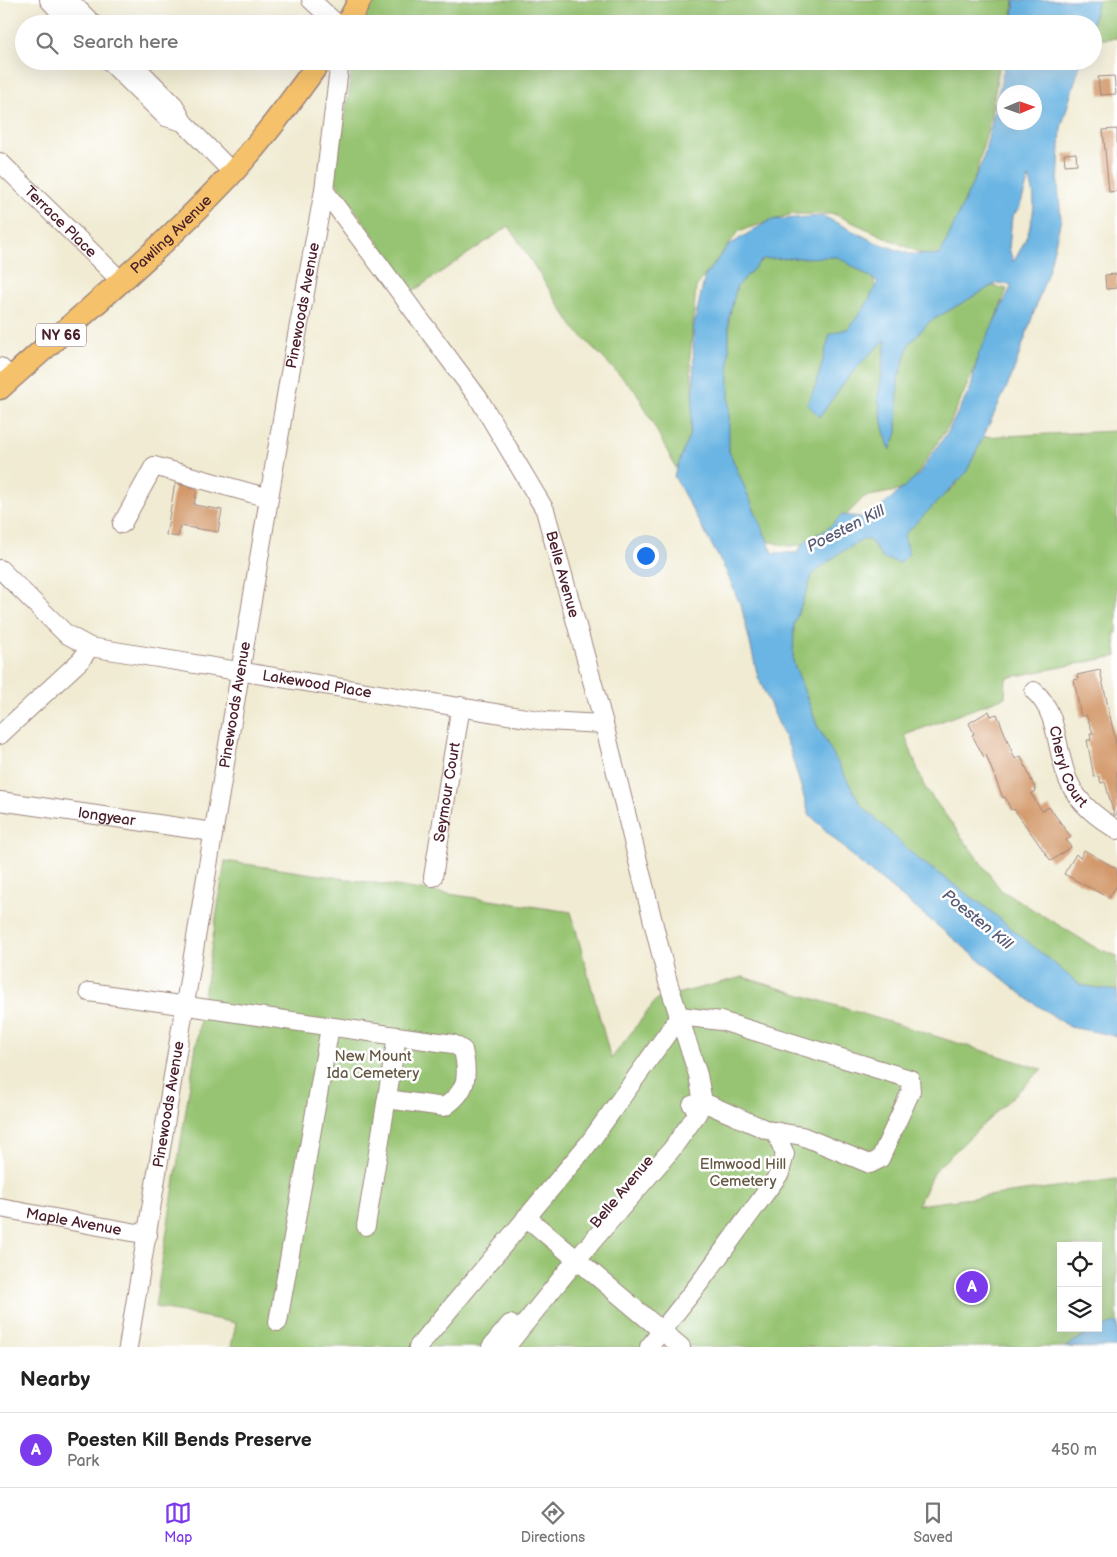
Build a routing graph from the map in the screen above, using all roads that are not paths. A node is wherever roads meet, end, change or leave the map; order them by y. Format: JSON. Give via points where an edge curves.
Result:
{"nodes":[{"id":1,"x":48,"y":0,"type":"edge"},
{"id":2,"x":69,"y":0,"type":"edge"},
{"id":3,"x":311,"y":0,"type":"edge"},
{"id":4,"x":360,"y":0,"type":"edge"},
{"id":5,"x":62,"y":15,"type":"edge"},
{"id":6,"x":84,"y":15,"type":"edge"},
{"id":7,"x":327,"y":15,"type":"edge"},
{"id":8,"x":352,"y":15,"type":"edge"},
{"id":9,"x":118,"y":70,"type":"edge"},
{"id":10,"x":139,"y":70,"type":"edge"},
{"id":11,"x":314,"y":70,"type":"edge"},
{"id":12,"x":339,"y":70,"type":"edge"},
{"id":13,"x":183,"y":122,"type":"junction"},
{"id":14,"x":0,"y":162,"type":"edge"},
{"id":15,"x":233,"y":172,"type":"junction"},
{"id":16,"x":324,"y":190,"type":"junction"},
{"id":17,"x":121,"y":281,"type":"junction"},
{"id":18,"x":4,"y":378,"type":"edge"},
{"id":19,"x":269,"y":498,"type":"junction"},
{"id":20,"x":122,"y":524,"type":"dead end"},
{"id":21,"x":0,"y":569,"type":"edge"},
{"id":22,"x":90,"y":647,"type":"junction"},
{"id":23,"x":240,"y":670,"type":"junction"},
{"id":24,"x":1034,"y":690,"type":"dead end"},
{"id":25,"x":461,"y":706,"type":"junction"},
{"id":26,"x":604,"y":724,"type":"junction"},
{"id":27,"x":0,"y":735,"type":"edge"},
{"id":28,"x":0,"y":801,"type":"edge"},
{"id":29,"x":1117,"y":830,"type":"edge"},
{"id":30,"x":213,"y":832,"type":"junction"},
{"id":31,"x":433,"y":877,"type":"dead end"},
{"id":32,"x":88,"y":992,"type":"dead end"},
{"id":33,"x":186,"y":1006,"type":"junction"},
{"id":34,"x":680,"y":1016,"type":"junction"},
{"id":35,"x":330,"y":1027,"type":"junction"},
{"id":36,"x":397,"y":1036,"type":"junction"},
{"id":37,"x":387,"y":1099,"type":"junction"},
{"id":38,"x":697,"y":1103,"type":"junction"},
{"id":39,"x":775,"y":1131,"type":"junction"},
{"id":40,"x":0,"y":1208,"type":"edge"},
{"id":41,"x":526,"y":1218,"type":"junction"},
{"id":42,"x":366,"y":1226,"type":"dead end"},
{"id":43,"x":148,"y":1235,"type":"junction"},
{"id":44,"x":574,"y":1256,"type":"junction"},
{"id":45,"x":278,"y":1322,"type":"dead end"},
{"id":46,"x":662,"y":1331,"type":"junction"},
{"id":47,"x":128,"y":1347,"type":"edge"},
{"id":48,"x":418,"y":1347,"type":"edge"},
{"id":49,"x":491,"y":1347,"type":"edge"},
{"id":50,"x":506,"y":1347,"type":"edge"},
{"id":51,"x":649,"y":1347,"type":"edge"},
{"id":52,"x":681,"y":1347,"type":"edge"}],
"edges":[{"from":1,"to":5,"type":"street"},
{"from":2,"to":6,"type":"street"},
{"from":3,"to":7,"type":"street"},
{"from":4,"to":8,"type":"main road"},
{"from":9,"to":13,"type":"street","via":[[166,117]]},
{"from":10,"to":13,"type":"street","via":[[174,105]]},
{"from":11,"to":15,"type":"main road","name":"Pawling Avenue","number":"NY 66"},
{"from":12,"to":16,"type":"street","name":"Pinewoods Avenue"},
{"from":13,"to":15,"type":"street"},
{"from":14,"to":17,"type":"street","name":"Terrace Place"},
{"from":15,"to":17,"type":"main road","name":"Pawling Avenue","number":"NY 66"},
{"from":16,"to":19,"type":"street","name":"Pinewoods Avenue"},
{"from":16,"to":26,"type":"street","name":"Belle Avenue","via":[[479,399],[539,497]]},
{"from":17,"to":18,"type":"main road","name":"Pawling Avenue","number":"NY 66"},
{"from":19,"to":20,"type":"street","via":[[154,466]]},
{"from":19,"to":23,"type":"street","name":"Pinewoods Avenue"},
{"from":21,"to":22,"type":"street","name":"Lakewood Place","via":[[66,634]]},
{"from":22,"to":23,"type":"street","name":"Lakewood Place"},
{"from":22,"to":27,"type":"street","via":[[81,660]]},
{"from":23,"to":25,"type":"street","name":"Lakewood Place"},
{"from":23,"to":30,"type":"street","name":"Pinewoods Avenue"},
{"from":24,"to":29,"type":"street","name":"Cheryl Court","via":[[1050,710],[1069,783],[1088,809]]},
{"from":25,"to":26,"type":"street","name":"Lakewood Place","via":[[545,721]]},
{"from":25,"to":31,"type":"street","name":"Seymour Court"},
{"from":26,"to":34,"type":"street","name":"Belle Avenue","via":[[668,982]]},
{"from":28,"to":30,"type":"street","name":"longyear"},
{"from":30,"to":33,"type":"street","name":"Pinewoods Avenue"},
{"from":32,"to":33,"type":"street"},
{"from":33,"to":35,"type":"street"},
{"from":33,"to":43,"type":"street","name":"Pinewoods Avenue"},
{"from":34,"to":38,"type":"street","name":"Belle Avenue","via":[[680,1041]]},
{"from":34,"to":39,"type":"street","via":[[720,1021],[910,1079],[912,1091],[880,1159],[870,1164],[802,1136]]},
{"from":34,"to":41,"type":"street","via":[[589,1143]]},
{"from":35,"to":36,"type":"street"},
{"from":35,"to":45,"type":"street"},
{"from":36,"to":37,"type":"street"},
{"from":36,"to":37,"type":"street","via":[[453,1044],[462,1050],[466,1066],[465,1083],[456,1099],[444,1107]]},
{"from":37,"to":42,"type":"street"},
{"from":38,"to":39,"type":"street"},
{"from":38,"to":44,"type":"street","name":"Belle Avenue"},
{"from":39,"to":46,"type":"street","via":[[785,1154],[780,1173]]},
{"from":40,"to":43,"type":"street","name":"Maple Avenue"},
{"from":41,"to":44,"type":"street"},
{"from":41,"to":48,"type":"street"},
{"from":43,"to":47,"type":"street","name":"Pinewoods Avenue"},
{"from":44,"to":46,"type":"street"},
{"from":44,"to":49,"type":"street","name":"Belle Avenue"},
{"from":44,"to":50,"type":"street","name":"Belle Avenue"},
{"from":46,"to":51,"type":"street"},
{"from":46,"to":52,"type":"street"}]}
